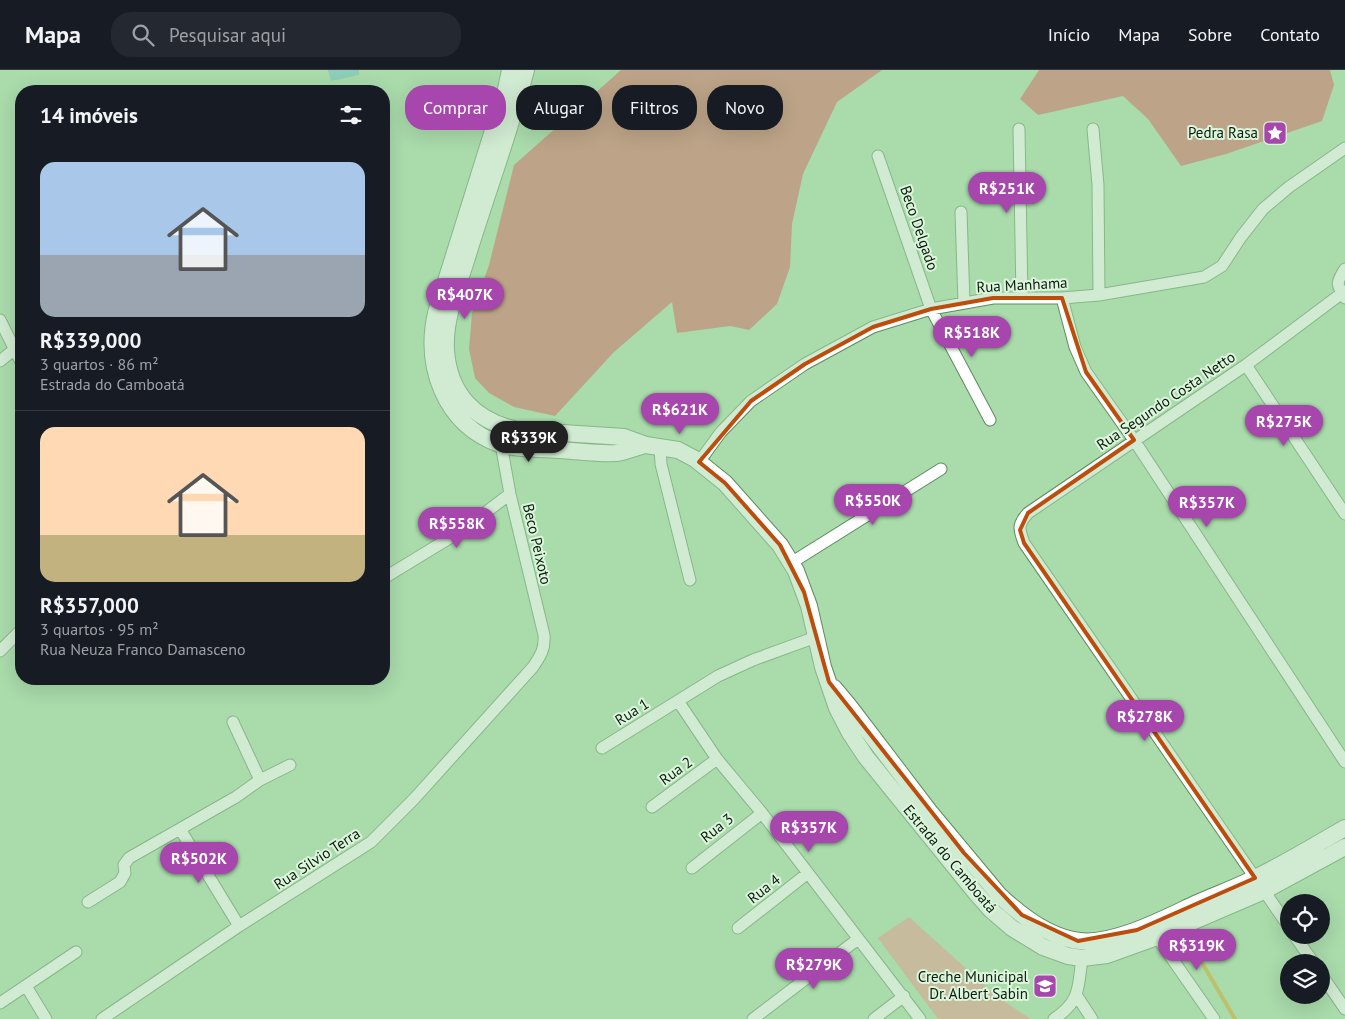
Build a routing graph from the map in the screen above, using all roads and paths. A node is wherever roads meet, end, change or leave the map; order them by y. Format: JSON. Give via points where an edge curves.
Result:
{"nodes":[{"id":1,"x":510,"y":70,"type":"edge"},
{"id":2,"x":526,"y":70,"type":"edge"},
{"id":3,"x":1019,"y":129,"type":"dead end"},
{"id":4,"x":1093,"y":129,"type":"dead end"},
{"id":5,"x":1345,"y":148,"type":"edge"},
{"id":6,"x":878,"y":156,"type":"dead end"},
{"id":7,"x":481,"y":188,"type":"junction"},
{"id":8,"x":962,"y":212,"type":"dead end"},
{"id":9,"x":1345,"y":269,"type":"edge"},
{"id":10,"x":1344,"y":294,"type":"edge"},
{"id":11,"x":1099,"y":295,"type":"junction"},
{"id":12,"x":1022,"y":298,"type":"junction"},
{"id":13,"x":1062,"y":298,"type":"junction"},
{"id":14,"x":964,"y":303,"type":"junction"},
{"id":15,"x":931,"y":309,"type":"junction"},
{"id":16,"x":0,"y":320,"type":"edge"},
{"id":17,"x":15,"y":349,"type":"joint"},
{"id":18,"x":0,"y":361,"type":"edge"},
{"id":19,"x":1246,"y":365,"type":"junction"},
{"id":20,"x":990,"y":420,"type":"dead end"},
{"id":21,"x":502,"y":427,"type":"junction"},
{"id":22,"x":1134,"y":440,"type":"junction"},
{"id":23,"x":653,"y":446,"type":"junction"},
{"id":24,"x":502,"y":451,"type":"junction"},
{"id":25,"x":699,"y":462,"type":"junction"},
{"id":26,"x":942,"y":469,"type":"dead end"},
{"id":27,"x":510,"y":494,"type":"junction"},
{"id":28,"x":1345,"y":514,"type":"edge"},
{"id":29,"x":791,"y":563,"type":"junction"},
{"id":30,"x":390,"y":574,"type":"edge"},
{"id":31,"x":690,"y":580,"type":"dead end"},
{"id":32,"x":544,"y":635,"type":"joint"},
{"id":33,"x":15,"y":636,"type":"edge"},
{"id":34,"x":816,"y":637,"type":"junction"},
{"id":35,"x":0,"y":651,"type":"edge"},
{"id":36,"x":829,"y":682,"type":"junction"},
{"id":37,"x":678,"y":701,"type":"junction"},
{"id":38,"x":233,"y":722,"type":"dead end"},
{"id":39,"x":602,"y":748,"type":"dead end"},
{"id":40,"x":718,"y":759,"type":"junction"},
{"id":41,"x":1345,"y":762,"type":"edge"},
{"id":42,"x":290,"y":765,"type":"dead end"},
{"id":43,"x":260,"y":780,"type":"junction"},
{"id":44,"x":652,"y":807,"type":"dead end"},
{"id":45,"x":762,"y":812,"type":"junction"},
{"id":46,"x":180,"y":828,"type":"junction"},
{"id":47,"x":1345,"y":828,"type":"edge"},
{"id":48,"x":1345,"y":847,"type":"edge"},
{"id":49,"x":964,"y":853,"type":"junction"},
{"id":50,"x":952,"y":864,"type":"junction"},
{"id":51,"x":692,"y":868,"type":"dead end"},
{"id":52,"x":808,"y":873,"type":"junction"},
{"id":53,"x":1260,"y":885,"type":"junction"},
{"id":54,"x":88,"y":902,"type":"dead end"},
{"id":55,"x":1280,"y":914,"type":"edge"},
{"id":56,"x":239,"y":926,"type":"junction"},
{"id":57,"x":738,"y":928,"type":"dead end"},
{"id":58,"x":1157,"y":937,"type":"junction"},
{"id":59,"x":858,"y":939,"type":"junction"},
{"id":60,"x":76,"y":952,"type":"dead end"},
{"id":61,"x":1082,"y":958,"type":"junction"},
{"id":62,"x":26,"y":986,"type":"junction"},
{"id":63,"x":1330,"y":987,"type":"edge"},
{"id":64,"x":904,"y":996,"type":"junction"},
{"id":65,"x":1077,"y":996,"type":"junction"},
{"id":66,"x":0,"y":1003,"type":"edge"},
{"id":67,"x":1345,"y":1008,"type":"edge"},
{"id":68,"x":46,"y":1019,"type":"edge"},
{"id":69,"x":102,"y":1019,"type":"edge"},
{"id":70,"x":753,"y":1019,"type":"edge"},
{"id":71,"x":874,"y":1019,"type":"edge"},
{"id":72,"x":920,"y":1019,"type":"edge"},
{"id":73,"x":1054,"y":1019,"type":"edge"},
{"id":74,"x":1092,"y":1019,"type":"edge"},
{"id":75,"x":1214,"y":1019,"type":"edge"}],
"edges":[{"from":1,"to":7,"type":"main road","name":"Estrada do Camboatá"},
{"from":2,"to":7,"type":"main road","name":"Estrada do Camboatá","via":[[502,152]]},
{"from":3,"to":12,"type":"street"},
{"from":4,"to":11,"type":"street","via":[[1098,185]]},
{"from":5,"to":11,"type":"street","name":"Rua Manhama","via":[[1288,187],[1263,209],[1216,271],[1186,281]]},
{"from":6,"to":15,"type":"street","name":"Beco Delgado"},
{"from":7,"to":21,"type":"main road","name":"Estrada do Camboatá","via":[[449,318],[446,348],[451,377],[462,397],[480,416]]},
{"from":7,"to":24,"type":"main road","name":"Estrada do Camboatá","via":[[436,313],[433,363],[444,394],[459,417]]},
{"from":8,"to":14,"type":"street"},
{"from":9,"to":10,"type":"street","via":[[1337,282],[1337,287]]},
{"from":10,"to":19,"type":"street","name":"Rua Segundo Costa Netto"},
{"from":11,"to":13,"type":"street","name":"Rua Manhama"},
{"from":12,"to":13,"type":"street","name":"Rua Manhama"},
{"from":12,"to":14,"type":"street","name":"Rua Manhama"},
{"from":13,"to":22,"type":"street","via":[[1075,347],[1086,372]]},
{"from":14,"to":15,"type":"street","name":"Rua Manhama"},
{"from":15,"to":20,"type":"street","name":"Beco Delgado"},
{"from":15,"to":25,"type":"street","name":"Rua Manhama","via":[[873,327],[805,364],[745,406]]},
{"from":16,"to":17,"type":"street"},
{"from":17,"to":18,"type":"street"},
{"from":19,"to":22,"type":"street","name":"Rua Segundo Costa Netto"},
{"from":19,"to":28,"type":"street"},
{"from":21,"to":23,"type":"main road","name":"Estrada do Camboatá","via":[[624,437]]},
{"from":21,"to":24,"type":"street","name":"Beco Peixoto"},
{"from":22,"to":41,"type":"street"},
{"from":22,"to":53,"type":"street","name":"Rua Segundo Costa Netto","via":[[1028,513],[1021,520],[1020,530],[1024,543]]},
{"from":23,"to":24,"type":"main road","name":"Estrada do Camboatá","via":[[617,453],[525,448]]},
{"from":23,"to":25,"type":"main road","name":"Estrada do Camboatá","via":[[678,450]]},
{"from":23,"to":31,"type":"street","via":[[661,464]]},
{"from":24,"to":27,"type":"street","name":"Beco Peixoto"},
{"from":25,"to":29,"type":"main road","name":"Estrada do Camboatá","via":[[725,483],[780,545]]},
{"from":26,"to":29,"type":"street"},
{"from":27,"to":30,"type":"street","via":[[461,531]]},
{"from":27,"to":32,"type":"street","name":"Beco Peixoto"},
{"from":29,"to":34,"type":"main road","name":"Estrada do Camboatá","via":[[804,592]]},
{"from":32,"to":56,"type":"street","name":"Rua Silvio Terra","via":[[545,647],[533,667],[414,800],[371,842]]},
{"from":33,"to":35,"type":"street"},
{"from":34,"to":36,"type":"main road","name":"Estrada do Camboatá"},
{"from":34,"to":37,"type":"street","name":"Rua 1","via":[[725,672]]},
{"from":36,"to":49,"type":"main road","name":"Estrada do Camboatá"},
{"from":36,"to":50,"type":"main road","name":"Estrada do Camboatá","via":[[839,714],[866,757]]},
{"from":37,"to":39,"type":"street","name":"Rua 1"},
{"from":37,"to":40,"type":"street"},
{"from":38,"to":43,"type":"street"},
{"from":40,"to":44,"type":"street","name":"Rua 2"},
{"from":40,"to":45,"type":"street"},
{"from":42,"to":43,"type":"street"},
{"from":43,"to":46,"type":"street"},
{"from":45,"to":51,"type":"street","name":"Rua 3"},
{"from":45,"to":52,"type":"street"},
{"from":46,"to":54,"type":"street","via":[[129,858],[120,882]]},
{"from":46,"to":56,"type":"street"},
{"from":47,"to":53,"type":"main road","name":"Estrada do Camboatá"},
{"from":48,"to":53,"type":"main road","name":"Estrada do Camboatá"},
{"from":49,"to":50,"type":"main road"},
{"from":49,"to":53,"type":"main road","name":"Estrada do Camboatá","via":[[999,895],[1022,915],[1058,935],[1078,941],[1096,941],[1137,930]]},
{"from":50,"to":61,"type":"main road","name":"Estrada do Camboatá","via":[[991,910],[1012,928],[1043,947]]},
{"from":52,"to":57,"type":"street","name":"Rua 4"},
{"from":52,"to":59,"type":"street"},
{"from":53,"to":55,"type":"street"},
{"from":53,"to":58,"type":"main road","name":"Estrada do Camboatá"},
{"from":56,"to":69,"type":"street","name":"Rua Silvio Terra"},
{"from":58,"to":61,"type":"main road","name":"Estrada do Camboatá","via":[[1107,955]]},
{"from":58,"to":75,"type":"street"},
{"from":59,"to":64,"type":"street"},
{"from":59,"to":70,"type":"street"},
{"from":60,"to":62,"type":"street"},
{"from":61,"to":65,"type":"street"},
{"from":62,"to":66,"type":"street"},
{"from":62,"to":68,"type":"street"},
{"from":63,"to":67,"type":"street"},
{"from":64,"to":71,"type":"street"},
{"from":64,"to":72,"type":"street"},
{"from":65,"to":73,"type":"street","via":[[1066,1011]]},
{"from":65,"to":74,"type":"street"}]}
